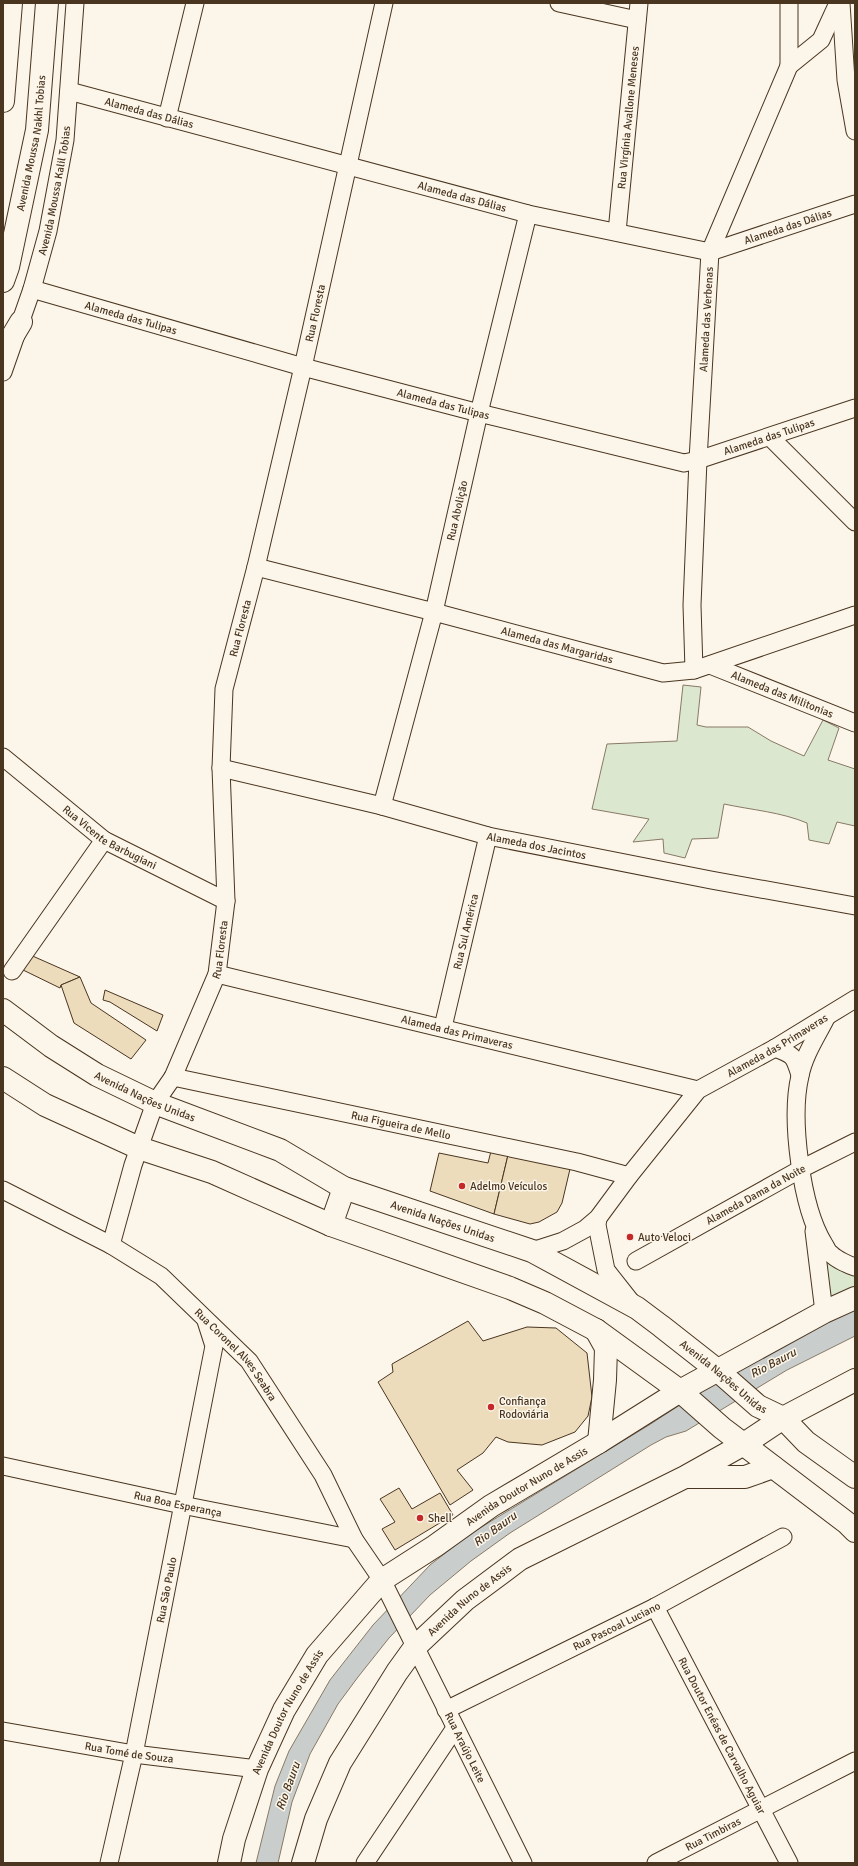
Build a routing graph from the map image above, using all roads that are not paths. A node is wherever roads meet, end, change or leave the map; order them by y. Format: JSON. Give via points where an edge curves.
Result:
{"nodes":[{"id":1,"x":12,"y":3,"type":"edge"},
{"id":2,"x":47,"y":3,"type":"edge"},
{"id":3,"x":75,"y":3,"type":"edge"},
{"id":4,"x":195,"y":3,"type":"edge"},
{"id":5,"x":384,"y":3,"type":"edge"},
{"id":6,"x":559,"y":3,"type":"edge"},
{"id":7,"x":640,"y":3,"type":"edge"},
{"id":8,"x":789,"y":3,"type":"edge"},
{"id":9,"x":840,"y":3,"type":"edge"},
{"id":10,"x":638,"y":20,"type":"junction"},
{"id":11,"x":789,"y":66,"type":"junction"},
{"id":12,"x":69,"y":92,"type":"junction"},
{"id":13,"x":3,"y":101,"type":"edge"},
{"id":14,"x":166,"y":118,"type":"junction"},
{"id":15,"x":855,"y":131,"type":"edge"},
{"id":16,"x":347,"y":167,"type":"junction"},
{"id":17,"x":855,"y":204,"type":"edge"},
{"id":18,"x":528,"y":214,"type":"junction"},
{"id":19,"x":617,"y":232,"type":"junction"},
{"id":20,"x":710,"y":252,"type":"junction"},
{"id":21,"x":3,"y":281,"type":"edge"},
{"id":22,"x":32,"y":289,"type":"junction"},
{"id":23,"x":21,"y":322,"type":"junction"},
{"id":24,"x":3,"y":352,"type":"edge"},
{"id":25,"x":303,"y":367,"type":"junction"},
{"id":26,"x":3,"y":372,"type":"edge"},
{"id":27,"x":855,"y":408,"type":"edge"},
{"id":28,"x":480,"y":413,"type":"junction"},
{"id":29,"x":770,"y":437,"type":"junction"},
{"id":30,"x":698,"y":460,"type":"junction"},
{"id":31,"x":855,"y":522,"type":"edge"},
{"id":32,"x":256,"y":567,"type":"junction"},
{"id":33,"x":434,"y":612,"type":"junction"},
{"id":34,"x":855,"y":615,"type":"edge"},
{"id":35,"x":702,"y":667,"type":"junction"},
{"id":36,"x":855,"y":723,"type":"edge"},
{"id":37,"x":3,"y":757,"type":"edge"},
{"id":38,"x":221,"y":768,"type":"junction"},
{"id":39,"x":382,"y":806,"type":"junction"},
{"id":40,"x":488,"y":836,"type":"junction"},
{"id":41,"x":104,"y":840,"type":"junction"},
{"id":42,"x":226,"y":901,"type":"junction"},
{"id":43,"x":855,"y":906,"type":"edge"},
{"id":44,"x":12,"y":971,"type":"dead end"},
{"id":45,"x":217,"y":974,"type":"junction"},
{"id":46,"x":855,"y":999,"type":"edge"},
{"id":47,"x":3,"y":1010,"type":"edge"},
{"id":48,"x":826,"y":1018,"type":"junction"},
{"id":49,"x":443,"y":1027,"type":"junction"},
{"id":50,"x":775,"y":1048,"type":"junction"},
{"id":51,"x":800,"y":1075,"type":"junction"},
{"id":52,"x":173,"y":1077,"type":"junction"},
{"id":53,"x":3,"y":1078,"type":"edge"},
{"id":54,"x":698,"y":1090,"type":"junction"},
{"id":55,"x":155,"y":1103,"type":"junction"},
{"id":56,"x":855,"y":1142,"type":"edge"},
{"id":57,"x":139,"y":1148,"type":"junction"},
{"id":58,"x":801,"y":1169,"type":"junction"},
{"id":59,"x":628,"y":1176,"type":"junction"},
{"id":60,"x":344,"y":1188,"type":"junction"},
{"id":61,"x":3,"y":1190,"type":"edge"},
{"id":62,"x":598,"y":1218,"type":"junction"},
{"id":63,"x":814,"y":1224,"type":"junction"},
{"id":64,"x":331,"y":1225,"type":"junction"},
{"id":65,"x":111,"y":1245,"type":"junction"},
{"id":66,"x":532,"y":1251,"type":"junction"},
{"id":67,"x":636,"y":1262,"type":"dead end"},
{"id":68,"x":855,"y":1267,"type":"edge"},
{"id":69,"x":855,"y":1298,"type":"edge"},
{"id":70,"x":636,"y":1308,"type":"junction"},
{"id":71,"x":824,"y":1312,"type":"junction"},
{"id":72,"x":205,"y":1318,"type":"junction"},
{"id":73,"x":596,"y":1330,"type":"junction"},
{"id":74,"x":720,"y":1373,"type":"junction"},
{"id":75,"x":855,"y":1380,"type":"edge"},
{"id":76,"x":682,"y":1393,"type":"junction"},
{"id":77,"x":782,"y":1418,"type":"junction"},
{"id":78,"x":599,"y":1442,"type":"junction"},
{"id":79,"x":744,"y":1444,"type":"junction"},
{"id":80,"x":3,"y":1466,"type":"edge"},
{"id":81,"x":773,"y":1468,"type":"junction"},
{"id":82,"x":855,"y":1477,"type":"edge"},
{"id":83,"x":685,"y":1478,"type":"junction"},
{"id":84,"x":182,"y":1505,"type":"junction"},
{"id":85,"x":855,"y":1532,"type":"edge"},
{"id":86,"x":783,"y":1536,"type":"dead end"},
{"id":87,"x":354,"y":1539,"type":"junction"},
{"id":88,"x":386,"y":1588,"type":"junction"},
{"id":89,"x":655,"y":1607,"type":"junction"},
{"id":90,"x":411,"y":1639,"type":"junction"},
{"id":91,"x":446,"y":1710,"type":"junction"},
{"id":92,"x":455,"y":1728,"type":"junction"},
{"id":93,"x":3,"y":1731,"type":"edge"},
{"id":94,"x":134,"y":1754,"type":"junction"},
{"id":95,"x":855,"y":1761,"type":"edge"},
{"id":96,"x":257,"y":1769,"type":"junction"},
{"id":97,"x":760,"y":1810,"type":"junction"},
{"id":98,"x":108,"y":1863,"type":"edge"},
{"id":99,"x":229,"y":1863,"type":"edge"},
{"id":100,"x":303,"y":1863,"type":"edge"},
{"id":101,"x":365,"y":1863,"type":"edge"},
{"id":102,"x":523,"y":1863,"type":"edge"},
{"id":103,"x":656,"y":1863,"type":"edge"},
{"id":104,"x":789,"y":1863,"type":"edge"}],
"edges":[{"from":1,"to":13,"type":"main road"},
{"from":2,"to":21,"type":"main road","name":"Avenida Moussa Nakhl Tobias","via":[[37,130]]},
{"from":3,"to":12,"type":"street","name":"Avenida Moussa Kalil Tobias"},
{"from":4,"to":14,"type":"street"},
{"from":5,"to":16,"type":"street","name":"Rua Floresta"},
{"from":6,"to":10,"type":"street"},
{"from":7,"to":10,"type":"street","name":"Rua Virgínia Avallone Meneses"},
{"from":8,"to":11,"type":"street"},
{"from":9,"to":11,"type":"street","name":"Alameda das Verbenas","via":[[821,40]]},
{"from":9,"to":15,"type":"street","via":[[846,80]]},
{"from":10,"to":19,"type":"street","name":"Rua Virgínia Avallone Meneses"},
{"from":11,"to":20,"type":"street","name":"Alameda das Verbenas"},
{"from":12,"to":14,"type":"street","name":"Alameda das Dálias"},
{"from":12,"to":22,"type":"street","name":"Avenida Moussa Kalil Tobias","via":[[65,140],[48,231]]},
{"from":14,"to":16,"type":"street","name":"Alameda das Dálias"},
{"from":16,"to":18,"type":"street","name":"Alameda das Dálias"},
{"from":16,"to":25,"type":"street","name":"Rua Floresta"},
{"from":17,"to":20,"type":"street","name":"Alameda das Dálias"},
{"from":18,"to":19,"type":"street","name":"Alameda das Dálias"},
{"from":18,"to":28,"type":"street","name":"Rua Abolição"},
{"from":19,"to":20,"type":"street","name":"Alameda das Dálias"},
{"from":20,"to":30,"type":"street","name":"Alameda das Verbenas"},
{"from":22,"to":23,"type":"street","name":"Avenida Moussa Kalil Tobias"},
{"from":22,"to":25,"type":"street","name":"Alameda das Tulipas"},
{"from":23,"to":24,"type":"main road"},
{"from":23,"to":26,"type":"street","name":"Avenida Moussa Kalil Tobias"},
{"from":25,"to":28,"type":"street","name":"Alameda das Tulipas"},
{"from":25,"to":32,"type":"street","name":"Rua Floresta"},
{"from":27,"to":29,"type":"street","name":"Alameda das Tulipas"},
{"from":28,"to":30,"type":"street","name":"Alameda das Tulipas","via":[[684,463]]},
{"from":28,"to":33,"type":"street","name":"Rua Abolição"},
{"from":29,"to":30,"type":"street","name":"Alameda das Tulipas"},
{"from":29,"to":31,"type":"street"},
{"from":30,"to":35,"type":"street","name":"Alameda das Verbenas","via":[[692,605]]},
{"from":32,"to":33,"type":"street","name":"Alameda das Margaridas"},
{"from":32,"to":38,"type":"street","name":"Rua Floresta","via":[[224,689]]},
{"from":33,"to":35,"type":"street","name":"Alameda das Margaridas","via":[[663,672]]},
{"from":33,"to":39,"type":"street","name":"Rua Abolição"},
{"from":34,"to":35,"type":"street","name":"Alameda das Margaridas"},
{"from":35,"to":36,"type":"street","name":"Alameda das Militonias"},
{"from":37,"to":41,"type":"street","name":"Rua Vicente Barbugiani"},
{"from":38,"to":39,"type":"street","name":"Alameda dos Jacintos"},
{"from":38,"to":42,"type":"street","name":"Rua Floresta"},
{"from":39,"to":40,"type":"street","name":"Alameda dos Jacintos"},
{"from":40,"to":43,"type":"street","name":"Alameda dos Jacintos"},
{"from":40,"to":49,"type":"street","name":"Rua Sul América"},
{"from":41,"to":42,"type":"street","name":"Rua Vicente Barbugiani"},
{"from":41,"to":44,"type":"street"},
{"from":42,"to":45,"type":"street","name":"Rua Floresta"},
{"from":45,"to":49,"type":"street","name":"Alameda das Primaveras"},
{"from":45,"to":52,"type":"street","name":"Rua Floresta"},
{"from":46,"to":48,"type":"street","name":"Alameda das Primaveras"},
{"from":47,"to":55,"type":"main road","name":"Avenida Nações Unidas","via":[[51,1046],[97,1075]]},
{"from":48,"to":50,"type":"street","name":"Alameda das Primaveras"},
{"from":48,"to":51,"type":"street","via":[[810,1048]]},
{"from":49,"to":54,"type":"street","name":"Alameda das Primaveras"},
{"from":50,"to":51,"type":"street","via":[[788,1052],[795,1059]]},
{"from":50,"to":54,"type":"street","name":"Alameda das Primaveras"},
{"from":51,"to":58,"type":"street","via":[[795,1117]]},
{"from":52,"to":55,"type":"street","name":"Rua Floresta"},
{"from":52,"to":59,"type":"street","name":"Rua Figueira de Mello","via":[[578,1162]]},
{"from":53,"to":57,"type":"main road","via":[[45,1105]]},
{"from":54,"to":59,"type":"street","name":"Alameda das Primaveras"},
{"from":55,"to":57,"type":"street","name":"Rua Floresta"},
{"from":55,"to":60,"type":"main road","name":"Avenida Nações Unidas","via":[[280,1150]]},
{"from":56,"to":58,"type":"street","name":"Alameda Dama da Noite"},
{"from":57,"to":64,"type":"main road","via":[[212,1172]]},
{"from":57,"to":65,"type":"street","name":"Rua Floresta"},
{"from":58,"to":63,"type":"street","via":[[804,1191]]},
{"from":58,"to":67,"type":"street","name":"Alameda Dama da Noite"},
{"from":59,"to":62,"type":"street","name":"Alameda das Primaveras"},
{"from":60,"to":64,"type":"main road"},
{"from":60,"to":66,"type":"main road","name":"Avenida Nações Unidas"},
{"from":61,"to":65,"type":"street","name":"Rua Coronel Alves Seabra"},
{"from":62,"to":66,"type":"street","name":"Alameda das Primaveras","via":[[585,1229],[563,1241]]},
{"from":62,"to":70,"type":"street","via":[[606,1270]]},
{"from":63,"to":68,"type":"street","via":[[830,1254]]},
{"from":63,"to":71,"type":"street"},
{"from":64,"to":73,"type":"main road","via":[[510,1288]]},
{"from":65,"to":72,"type":"street","name":"Rua Coronel Alves Seabra","via":[[161,1276]]},
{"from":66,"to":70,"type":"main road","name":"Avenida Nações Unidas"},
{"from":69,"to":71,"type":"main road","name":"Avenida Doutor Nuno de Assis"},
{"from":70,"to":74,"type":"main road","name":"Avenida Nações Unidas"},
{"from":71,"to":74,"type":"main road","name":"Avenida Doutor Nuno de Assis"},
{"from":72,"to":84,"type":"street","name":"Rua São Paulo","via":[[214,1346]]},
{"from":72,"to":87,"type":"street","name":"Rua Coronel Alves Seabra","via":[[249,1361],[323,1475]]},
{"from":73,"to":76,"type":"main road"},
{"from":73,"to":78,"type":"main road","via":[[606,1348]]},
{"from":74,"to":76,"type":"main road","name":"Avenida Doutor Nuno de Assis"},
{"from":74,"to":77,"type":"main road","name":"Avenida Nações Unidas","via":[[758,1406]]},
{"from":75,"to":77,"type":"main road"},
{"from":76,"to":78,"type":"main road","name":"Avenida Doutor Nuno de Assis"},
{"from":76,"to":79,"type":"main road"},
{"from":77,"to":79,"type":"main road"},
{"from":77,"to":82,"type":"main road","name":"Avenida Nações Unidas","via":[[806,1442]]},
{"from":78,"to":88,"type":"main road","name":"Avenida Doutor Nuno de Assis","via":[[491,1506],[435,1546]]},
{"from":79,"to":81,"type":"main road"},
{"from":79,"to":83,"type":"main road","name":"Avenida Nuno de Assis"},
{"from":80,"to":84,"type":"street","name":"Rua Boa Esperança"},
{"from":81,"to":83,"type":"main road","via":[[746,1477]]},
{"from":81,"to":85,"type":"main road","via":[[847,1523]]},
{"from":83,"to":90,"type":"main road","name":"Avenida Nuno de Assis","via":[[520,1559]]},
{"from":84,"to":87,"type":"street","name":"Rua Boa Esperança"},
{"from":84,"to":94,"type":"street","name":"Rua São Paulo"},
{"from":86,"to":89,"type":"street","name":"Rua Pascoal Luciano"},
{"from":87,"to":88,"type":"street","name":"Rua Coronel Alves Seabra"},
{"from":88,"to":90,"type":"street","name":"Rua Araújo Leite"},
{"from":88,"to":96,"type":"main road","name":"Avenida Doutor Nuno de Assis","via":[[318,1655],[284,1710]]},
{"from":89,"to":91,"type":"street","name":"Rua Pascoal Luciano"},
{"from":89,"to":97,"type":"street","name":"Rua Doutor Enéas de Carvalho Aguiar"},
{"from":90,"to":91,"type":"street","name":"Rua Araújo Leite"},
{"from":90,"to":100,"type":"main road","name":"Avenida Nuno de Assis","via":[[397,1672],[340,1763],[316,1819]]},
{"from":91,"to":92,"type":"street","name":"Rua Araújo Leite"},
{"from":92,"to":101,"type":"street"},
{"from":92,"to":102,"type":"street","name":"Rua Araújo Leite"},
{"from":93,"to":94,"type":"street","name":"Rua Tomé de Souza"},
{"from":94,"to":96,"type":"street","name":"Rua Tomé de Souza"},
{"from":94,"to":98,"type":"street","name":"Rua São Paulo"},
{"from":95,"to":97,"type":"street","name":"Rua Timbiras"},
{"from":96,"to":99,"type":"main road","name":"Avenida Doutor Nuno de Assis","via":[[234,1839]]},
{"from":97,"to":103,"type":"street","name":"Rua Timbiras"},
{"from":97,"to":104,"type":"street","name":"Rua Doutor Enéas de Carvalho Aguiar"}]}
